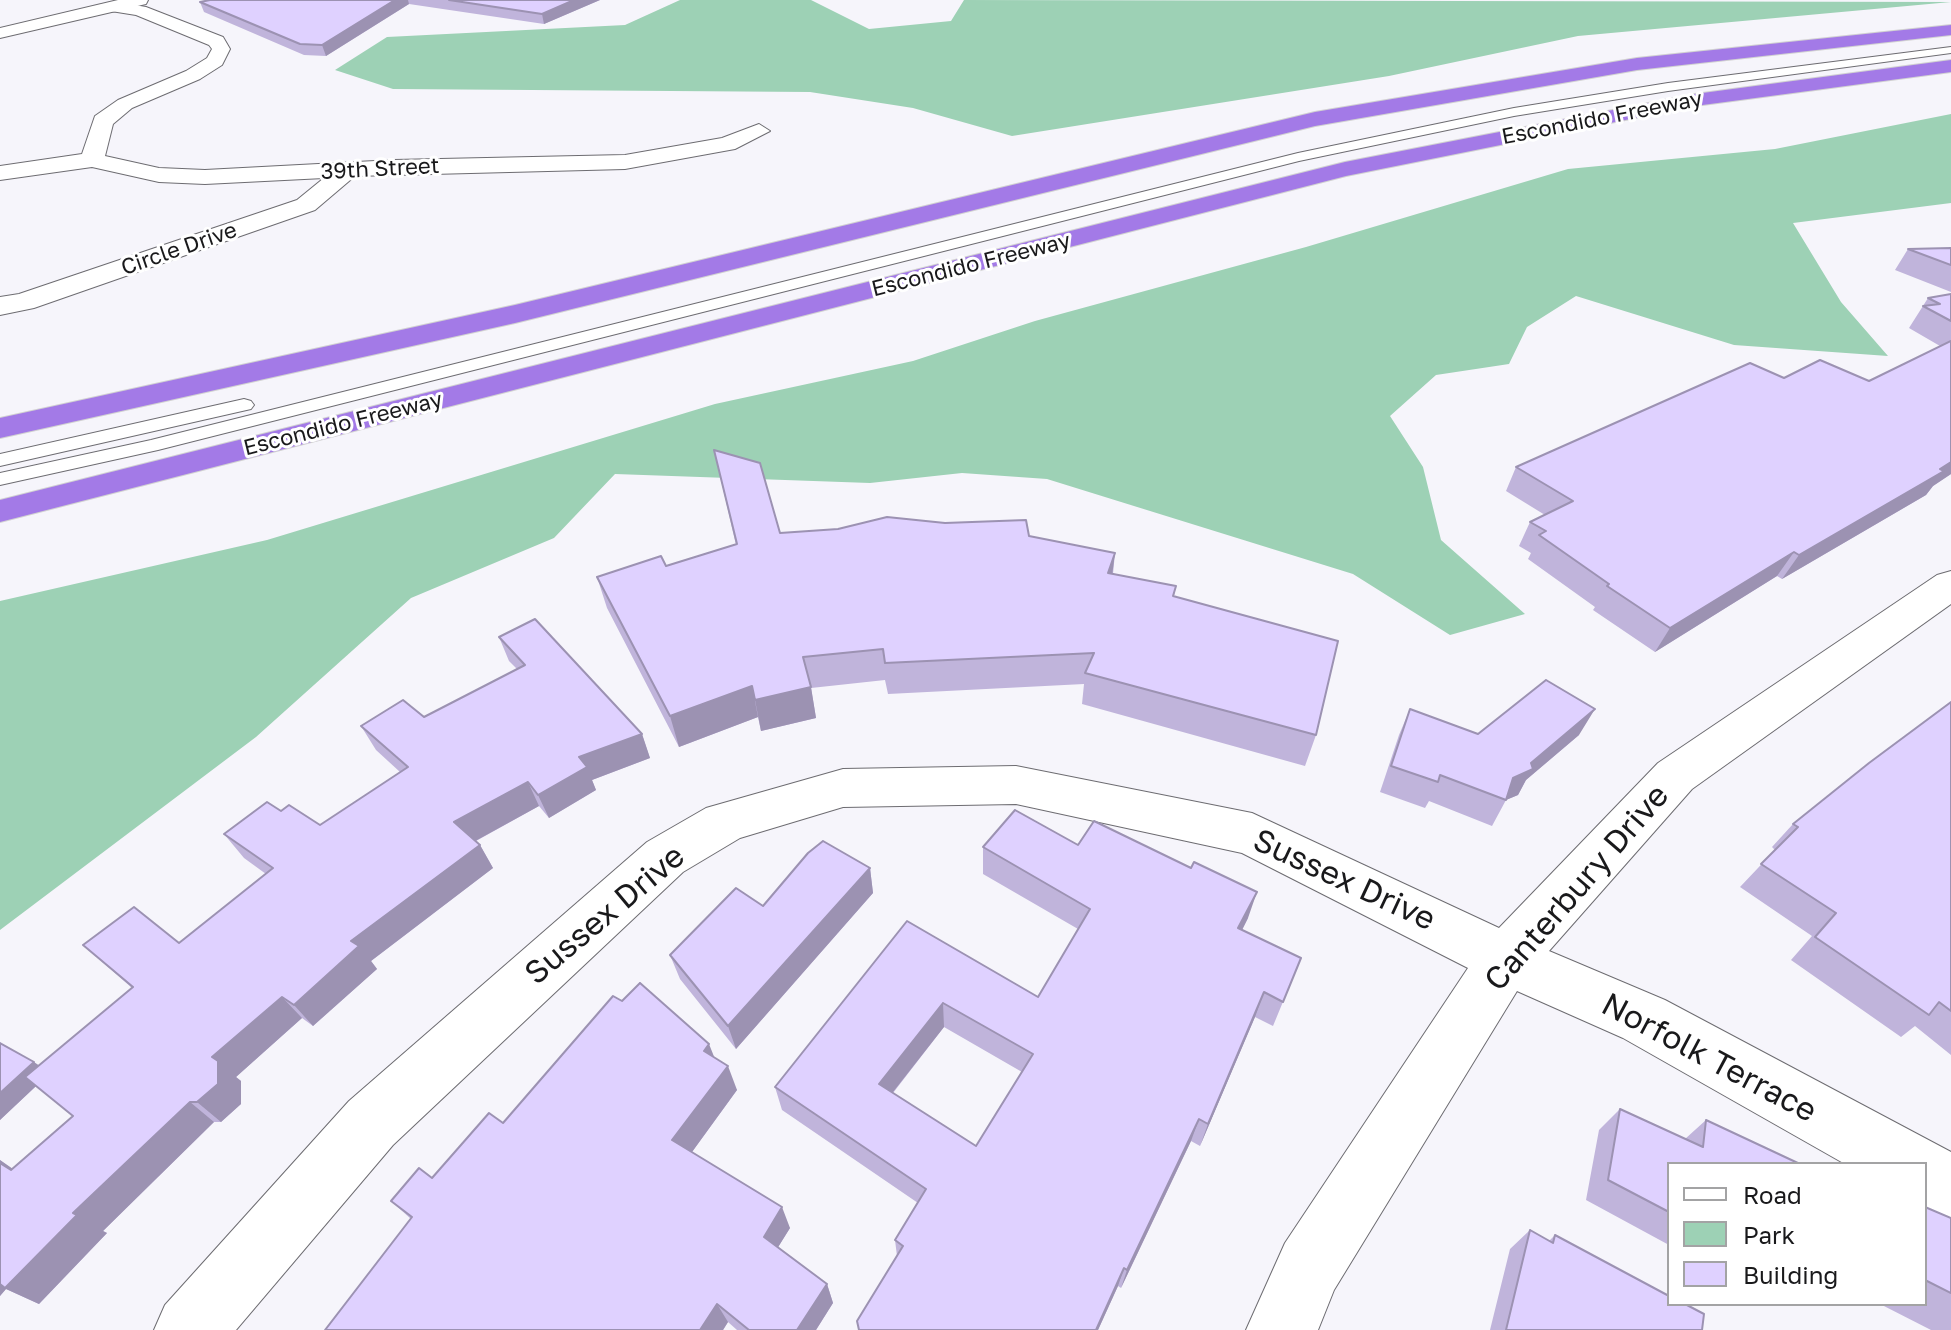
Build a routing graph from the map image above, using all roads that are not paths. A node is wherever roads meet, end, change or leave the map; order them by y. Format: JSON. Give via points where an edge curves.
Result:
{"nodes":[{"id":1,"x":140,"y":0,"type":"edge"},
{"id":2,"x":117,"y":7,"type":"junction"},
{"id":3,"x":1951,"y":30,"type":"edge"},
{"id":4,"x":0,"y":33,"type":"edge"},
{"id":5,"x":1951,"y":42,"type":"edge"},
{"id":6,"x":1951,"y":50,"type":"edge"},
{"id":7,"x":1951,"y":66,"type":"edge"},
{"id":8,"x":759,"y":131,"type":"dead end"},
{"id":9,"x":92,"y":160,"type":"junction"},
{"id":10,"x":348,"y":170,"type":"junction"},
{"id":11,"x":0,"y":173,"type":"edge"},
{"id":12,"x":0,"y":306,"type":"edge"},
{"id":13,"x":0,"y":428,"type":"edge"},
{"id":14,"x":0,"y":460,"type":"edge"},
{"id":15,"x":0,"y":479,"type":"edge"},
{"id":16,"x":0,"y":511,"type":"edge"},
{"id":17,"x":1951,"y":584,"type":"edge"},
{"id":18,"x":1506,"y":959,"type":"junction"},
{"id":19,"x":1904,"y":1162,"type":"edge"},
{"id":20,"x":1927,"y":1174,"type":"edge"},
{"id":21,"x":1951,"y":1188,"type":"edge"},
{"id":22,"x":190,"y":1330,"type":"edge"},
{"id":23,"x":1282,"y":1330,"type":"edge"}],
"edges":[{"from":1,"to":2,"type":"street"},
{"from":2,"to":4,"type":"street"},
{"from":2,"to":9,"type":"street","via":[[216,41],[221,49],[215,61],[193,75],[125,104],[103,121]]},
{"from":3,"to":13,"type":"highway","name":"Escondido Freeway","via":[[1637,64],[1315,119],[515,314]]},
{"from":5,"to":14,"type":"lane","via":[[1659,78],[1303,144],[324,387]]},
{"from":6,"to":15,"type":"lane","via":[[1514,112],[1298,157],[167,443]]},
{"from":7,"to":16,"type":"highway","name":"Escondido Freeway","via":[[1695,100],[1345,169]]},
{"from":8,"to":10,"type":"street","name":"39th Street","via":[[727,144],[625,162]]},
{"from":9,"to":10,"type":"street","name":"39th Street","via":[[159,175],[205,177]]},
{"from":9,"to":11,"type":"street","name":"39th Street"},
{"from":10,"to":12,"type":"street","name":"Circle Drive","via":[[306,205]]},
{"from":17,"to":18,"type":"street","name":"Canterbury Drive","via":[[1675,776]]},
{"from":18,"to":19,"type":"street","name":"Norfolk Terrace","via":[[1644,1019]]},
{"from":18,"to":22,"type":"street","name":"Sussex Drive","via":[[1252,834],[1016,785],[843,788],[724,822],[665,857],[371,1123]]},
{"from":18,"to":23,"type":"street","name":"Canterbury Drive","via":[[1309,1267]]},
{"from":20,"to":21,"type":"street"}]}
